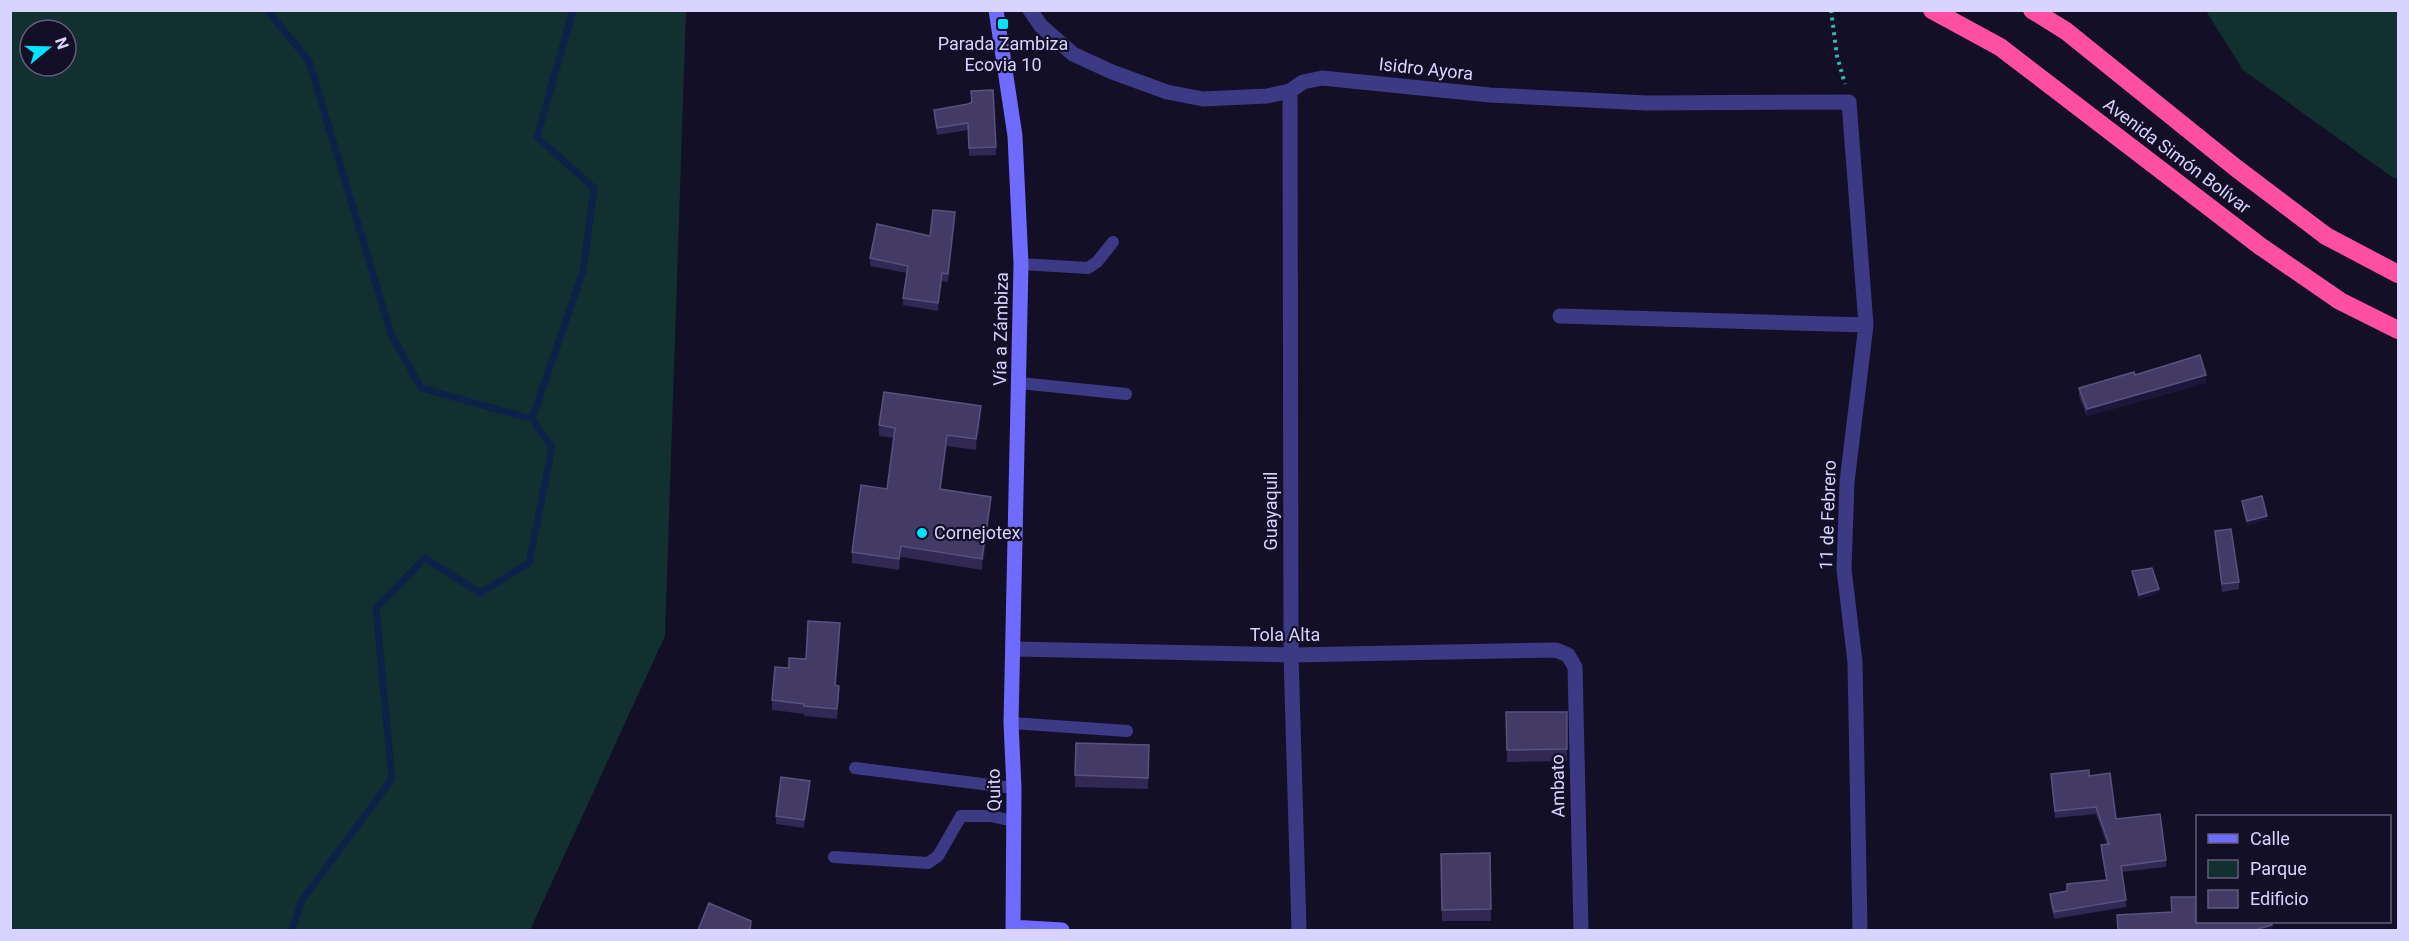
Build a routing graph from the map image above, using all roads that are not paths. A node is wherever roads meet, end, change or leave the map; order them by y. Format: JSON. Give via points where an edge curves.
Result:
{"nodes":[{"id":1,"x":996,"y":10,"type":"edge"},
{"id":2,"x":1030,"y":10,"type":"edge"},
{"id":3,"x":1932,"y":10,"type":"edge"},
{"id":4,"x":2032,"y":10,"type":"edge"},
{"id":5,"x":1290,"y":91,"type":"junction"},
{"id":6,"x":1849,"y":102,"type":"joint"},
{"id":7,"x":1113,"y":242,"type":"dead end"},
{"id":8,"x":1021,"y":264,"type":"junction"},
{"id":9,"x":2398,"y":274,"type":"edge"},
{"id":10,"x":1560,"y":316,"type":"dead end"},
{"id":11,"x":1866,"y":325,"type":"junction"},
{"id":12,"x":2398,"y":330,"type":"edge"},
{"id":13,"x":1020,"y":383,"type":"junction"},
{"id":14,"x":1126,"y":394,"type":"dead end"},
{"id":15,"x":1014,"y":649,"type":"junction"},
{"id":16,"x":1556,"y":651,"type":"joint"},
{"id":17,"x":1291,"y":656,"type":"junction"},
{"id":18,"x":1011,"y":723,"type":"junction"},
{"id":19,"x":1127,"y":731,"type":"dead end"},
{"id":20,"x":855,"y":768,"type":"dead end"},
{"id":21,"x":1014,"y":788,"type":"junction"},
{"id":22,"x":1014,"y":821,"type":"junction"},
{"id":23,"x":834,"y":856,"type":"dead end"},
{"id":24,"x":1013,"y":929,"type":"edge"},
{"id":25,"x":1062,"y":930,"type":"edge"},
{"id":26,"x":1299,"y":930,"type":"edge"},
{"id":27,"x":1581,"y":930,"type":"edge"},
{"id":28,"x":1860,"y":930,"type":"edge"}],
"edges":[{"from":1,"to":8,"type":"street","name":"Vía a Zámbiza","via":[[1015,136]]},
{"from":2,"to":5,"type":"street","name":"Isidro Ayora","via":[[1041,26],[1073,54],[1167,92],[1203,99]]},
{"from":3,"to":12,"type":"highway","name":"Avenida Simón Bolívar","via":[[2000,47],[2260,246],[2340,301]]},
{"from":4,"to":9,"type":"highway","name":"Avenida Simón Bolívar","via":[[2066,32],[2326,236]]},
{"from":5,"to":6,"type":"street","name":"Isidro Ayora","via":[[1303,82],[1322,78],[1490,95],[1646,103]]},
{"from":5,"to":17,"type":"street","name":"Guayaquil"},
{"from":6,"to":11,"type":"street","name":"11 de Febrero"},
{"from":7,"to":8,"type":"lane","via":[[1088,268]]},
{"from":8,"to":13,"type":"street","name":"Vía a Zámbiza"},
{"from":10,"to":11,"type":"street"},
{"from":11,"to":28,"type":"street","name":"11 de Febrero","via":[[1847,482],[1844,569],[1855,662]]},
{"from":13,"to":14,"type":"lane"},
{"from":13,"to":15,"type":"street","name":"Vía a Zámbiza"},
{"from":15,"to":17,"type":"street","name":"Tola Alta"},
{"from":15,"to":18,"type":"street","name":"Quito"},
{"from":16,"to":17,"type":"street","name":"Tola Alta"},
{"from":16,"to":27,"type":"street","name":"Ambato","via":[[1568,655],[1575,667]]},
{"from":17,"to":26,"type":"street","name":"Guayaquil"},
{"from":18,"to":19,"type":"lane"},
{"from":18,"to":21,"type":"street","name":"Quito"},
{"from":20,"to":21,"type":"lane"},
{"from":21,"to":22,"type":"street","name":"Quito"},
{"from":22,"to":23,"type":"lane","via":[[961,816],[938,856],[928,863]]},
{"from":22,"to":24,"type":"street","name":"Quito"},
{"from":24,"to":25,"type":"street"}]}
